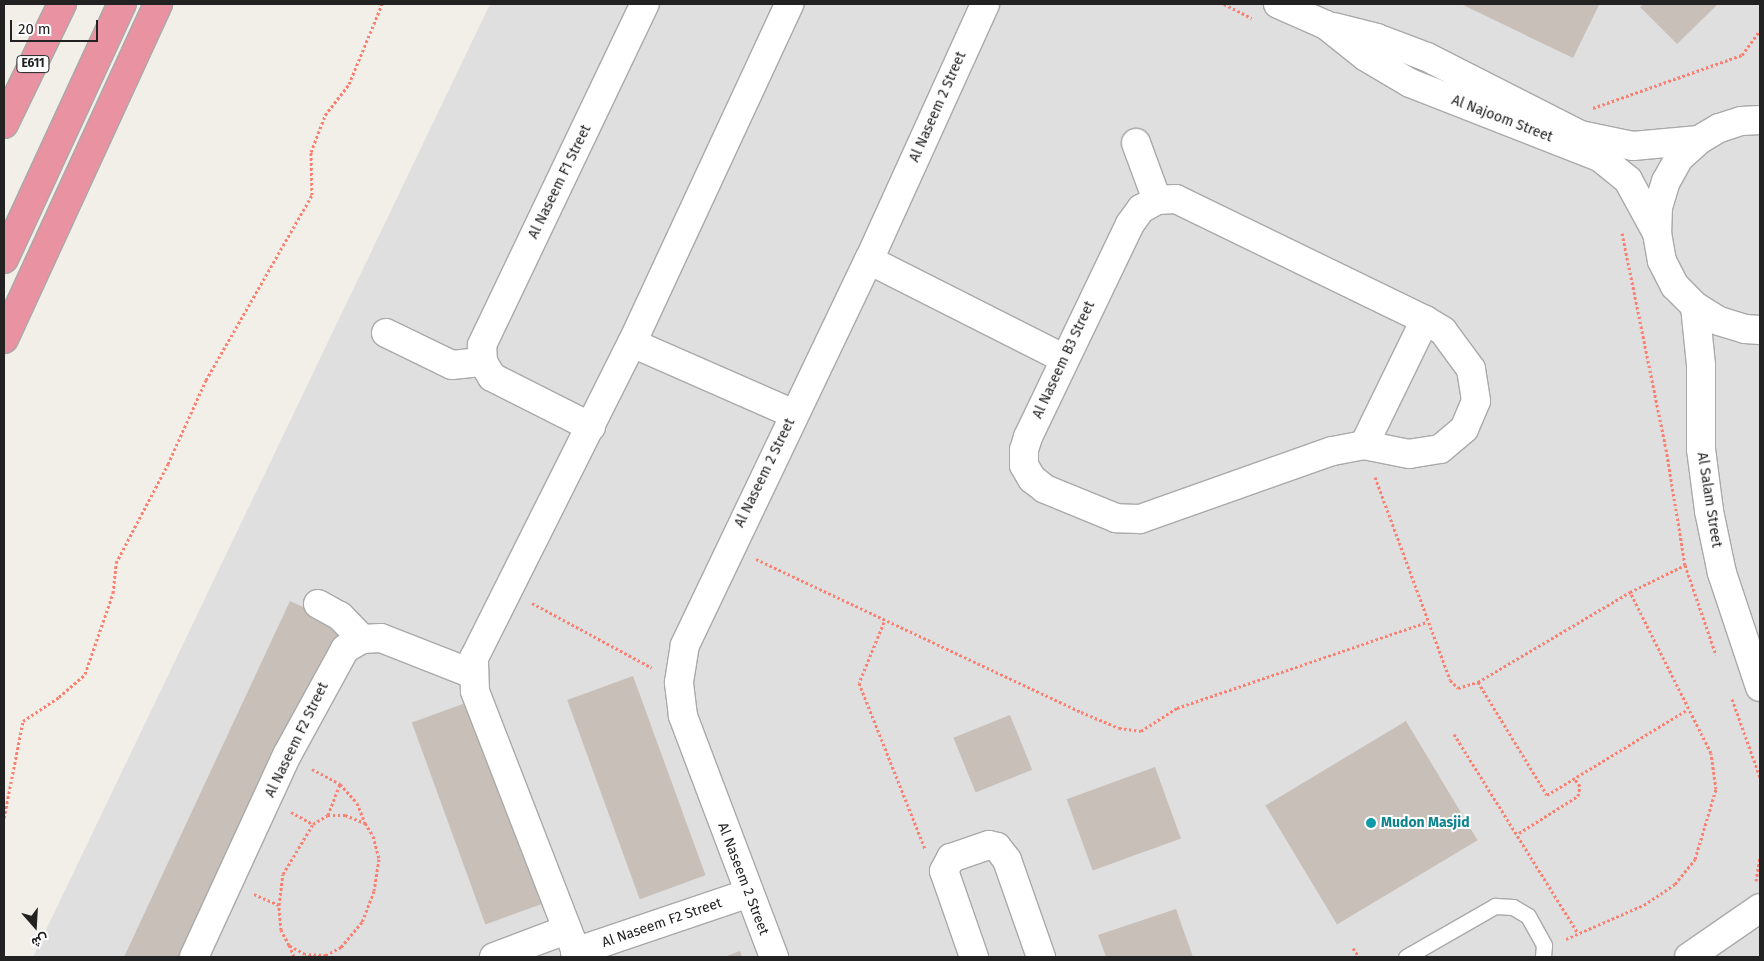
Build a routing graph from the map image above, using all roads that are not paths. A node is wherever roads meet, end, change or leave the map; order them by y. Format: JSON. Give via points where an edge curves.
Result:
{"nodes":[{"id":1,"x":62,"y":4,"type":"edge"},
{"id":2,"x":122,"y":4,"type":"edge"},
{"id":3,"x":158,"y":4,"type":"edge"},
{"id":4,"x":645,"y":4,"type":"edge"},
{"id":5,"x":789,"y":4,"type":"edge"},
{"id":6,"x":985,"y":4,"type":"edge"},
{"id":7,"x":1278,"y":4,"type":"edge"},
{"id":8,"x":1326,"y":25,"type":"junction"},
{"id":9,"x":1437,"y":64,"type":"junction"},
{"id":10,"x":1425,"y":88,"type":"junction"},
{"id":11,"x":1754,"y":116,"type":"edge"},
{"id":12,"x":4,"y":124,"type":"edge"},
{"id":13,"x":1699,"y":140,"type":"junction"},
{"id":14,"x":1136,"y":143,"type":"dead end"},
{"id":15,"x":1157,"y":200,"type":"junction"},
{"id":16,"x":1657,"y":233,"type":"junction"},
{"id":17,"x":4,"y":259,"type":"edge"},
{"id":18,"x":869,"y":260,"type":"junction"},
{"id":19,"x":1695,"y":306,"type":"junction"},
{"id":20,"x":1425,"y":320,"type":"junction"},
{"id":21,"x":1760,"y":330,"type":"edge"},
{"id":22,"x":386,"y":333,"type":"dead end"},
{"id":23,"x":4,"y":339,"type":"edge"},
{"id":24,"x":632,"y":343,"type":"junction"},
{"id":25,"x":1063,"y":358,"type":"junction"},
{"id":26,"x":483,"y":362,"type":"junction"},
{"id":27,"x":794,"y":414,"type":"junction"},
{"id":28,"x":591,"y":427,"type":"junction"},
{"id":29,"x":1364,"y":445,"type":"junction"},
{"id":30,"x":318,"y":604,"type":"dead end"},
{"id":31,"x":362,"y":639,"type":"junction"},
{"id":32,"x":472,"y":674,"type":"junction"},
{"id":33,"x":1760,"y":687,"type":"edge"},
{"id":34,"x":749,"y":893,"type":"junction"},
{"id":35,"x":1757,"y":909,"type":"edge"},
{"id":36,"x":573,"y":946,"type":"edge"},
{"id":37,"x":1543,"y":951,"type":"edge"},
{"id":38,"x":194,"y":957,"type":"edge"},
{"id":39,"x":494,"y":957,"type":"edge"},
{"id":40,"x":774,"y":957,"type":"edge"},
{"id":41,"x":974,"y":957,"type":"edge"},
{"id":42,"x":1041,"y":957,"type":"edge"},
{"id":43,"x":1406,"y":957,"type":"edge"},
{"id":44,"x":1689,"y":957,"type":"edge"}],
"edges":[{"from":1,"to":12,"type":"highway","number":"E611"},
{"from":2,"to":17,"type":"highway"},
{"from":3,"to":23,"type":"highway"},
{"from":4,"to":26,"type":"street","name":"Al Naseem F1 Street","via":[[482,345]]},
{"from":5,"to":24,"type":"street"},
{"from":6,"to":18,"type":"street","name":"Al Naseem 2 Street"},
{"from":7,"to":8,"type":"street","name":"Al Najoom Street"},
{"from":8,"to":9,"type":"street","name":"Al Najoom Street","via":[[1377,38]]},
{"from":8,"to":10,"type":"street","name":"Al Najoom Street","via":[[1366,57]]},
{"from":9,"to":10,"type":"street"},
{"from":9,"to":13,"type":"street","name":"Al Najoom Street","via":[[1580,135],[1633,146]]},
{"from":10,"to":16,"type":"street","name":"Al Najoom Street","via":[[1602,158],[1628,180]]},
{"from":11,"to":13,"type":"street","via":[[1719,128]]},
{"from":13,"to":16,"type":"street","via":[[1679,158],[1666,181],[1658,206]]},
{"from":14,"to":15,"type":"street"},
{"from":15,"to":20,"type":"street","name":"Al Naseem B3 Street","via":[[1176,200],[1193,206]]},
{"from":15,"to":25,"type":"street","name":"Al Naseem B3 Street","via":[[1141,209],[1130,224]]},
{"from":16,"to":19,"type":"street","via":[[1662,261],[1675,286]]},
{"from":18,"to":25,"type":"street"},
{"from":18,"to":27,"type":"street","name":"Al Naseem 2 Street"},
{"from":19,"to":21,"type":"street","via":[[1718,321]]},
{"from":19,"to":33,"type":"street","name":"Al Salam Street","via":[[1701,365],[1701,449],[1709,511],[1722,573]]},
{"from":20,"to":29,"type":"street"},
{"from":20,"to":29,"type":"street","name":"Al Naseem B3 Street","via":[[1443,331],[1471,369],[1476,400],[1464,429],[1440,449],[1416,453]]},
{"from":22,"to":26,"type":"street","via":[[452,365]]},
{"from":24,"to":27,"type":"street"},
{"from":24,"to":28,"type":"street"},
{"from":25,"to":29,"type":"street","name":"Al Naseem B3 Street","via":[[1028,437],[1024,465],[1032,479],[1045,489],[1116,518],[1140,519],[1332,451]]},
{"from":26,"to":28,"type":"street","via":[[492,377]]},
{"from":27,"to":34,"type":"street","name":"Al Naseem 2 Street","via":[[685,645],[679,682],[683,716],[693,749]]},
{"from":28,"to":32,"type":"street","via":[[478,651]]},
{"from":30,"to":31,"type":"street","via":[[340,616]]},
{"from":31,"to":32,"type":"street","via":[[381,638],[400,644]]},
{"from":31,"to":38,"type":"street","name":"Al Naseem F2 Street","via":[[345,649],[335,664],[287,755]]},
{"from":32,"to":36,"type":"street","via":[[475,690]]},
{"from":34,"to":36,"type":"street","name":"Al Naseem F2 Street"},
{"from":34,"to":40,"type":"street","name":"Al Naseem 2 Street"},
{"from":35,"to":44,"type":"street"},
{"from":36,"to":39,"type":"street","name":"Al Naseem F2 Street"},
{"from":37,"to":43,"type":"lane","via":[[1528,916],[1513,907],[1494,906]]},
{"from":41,"to":42,"type":"street","via":[[944,872],[946,864],[959,854],[981,846],[997,847],[1007,860]]}]}
